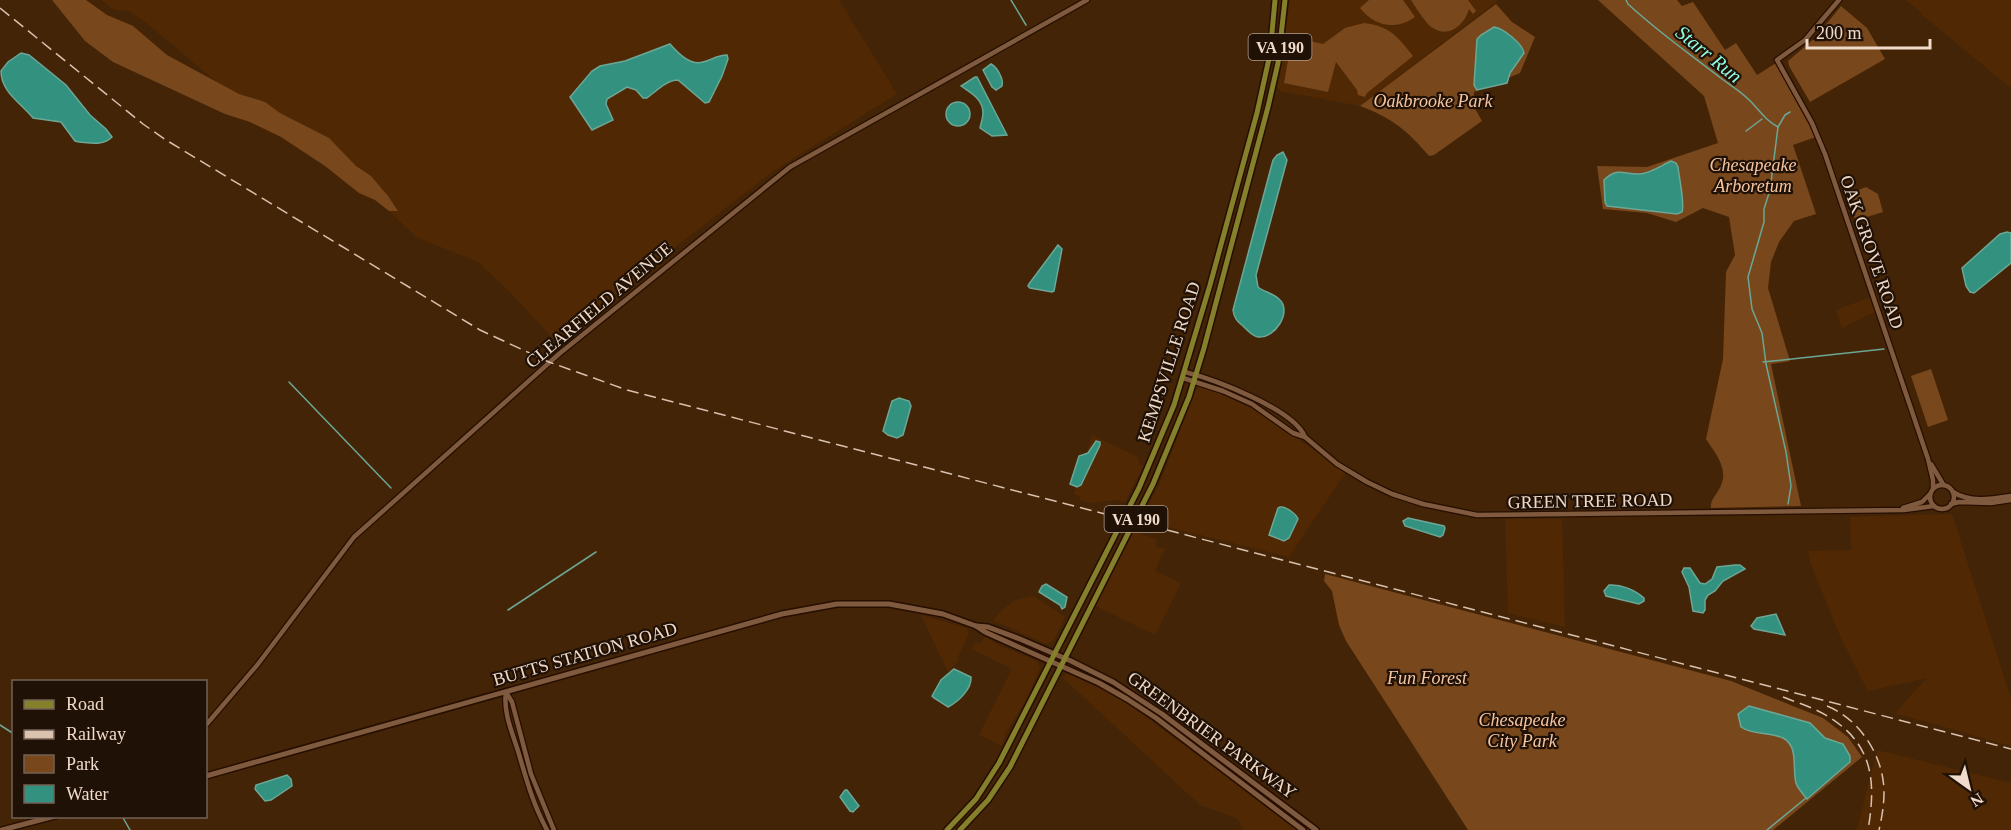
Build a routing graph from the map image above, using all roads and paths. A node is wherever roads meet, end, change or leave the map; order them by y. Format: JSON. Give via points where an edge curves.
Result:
{"nodes":[{"id":1,"x":1087,"y":0,"type":"edge"},
{"id":2,"x":1275,"y":0,"type":"edge"},
{"id":3,"x":1285,"y":0,"type":"edge"},
{"id":4,"x":1839,"y":0,"type":"edge"},
{"id":5,"x":1184,"y":375,"type":"junction"},
{"id":6,"x":1195,"y":378,"type":"junction"},
{"id":7,"x":1928,"y":459,"type":"junction"},
{"id":8,"x":1943,"y":484,"type":"junction"},
{"id":9,"x":1933,"y":488,"type":"junction"},
{"id":10,"x":1953,"y":492,"type":"junction"},
{"id":11,"x":1929,"y":495,"type":"junction"},
{"id":12,"x":2011,"y":496,"type":"edge"},
{"id":13,"x":2011,"y":500,"type":"edge"},
{"id":14,"x":1951,"y":504,"type":"junction"},
{"id":15,"x":1934,"y":506,"type":"junction"},
{"id":16,"x":1895,"y":510,"type":"junction"},
{"id":17,"x":976,"y":626,"type":"junction"},
{"id":18,"x":1054,"y":654,"type":"junction"},
{"id":19,"x":1065,"y":658,"type":"junction"},
{"id":20,"x":1051,"y":661,"type":"junction"},
{"id":21,"x":1061,"y":666,"type":"junction"},
{"id":22,"x":506,"y":692,"type":"junction"},
{"id":23,"x":207,"y":724,"type":"edge"},
{"id":24,"x":207,"y":776,"type":"edge"},
{"id":25,"x":47,"y":818,"type":"edge"},
{"id":26,"x":2,"y":830,"type":"edge"},
{"id":27,"x":546,"y":830,"type":"edge"},
{"id":28,"x":554,"y":830,"type":"edge"},
{"id":29,"x":947,"y":830,"type":"edge"},
{"id":30,"x":960,"y":830,"type":"edge"},
{"id":31,"x":1303,"y":830,"type":"edge"},
{"id":32,"x":1316,"y":830,"type":"edge"}],
"edges":[{"from":1,"to":23,"type":"street","name":"CLEARFIELD AVENUE","via":[[790,167],[559,354],[354,537],[258,664]]},
{"from":2,"to":5,"type":"main road","name":"KEMPSVILLE ROAD","number":"VA 190","via":[[1270,54],[1257,113]]},
{"from":3,"to":6,"type":"main road","name":"KEMPSVILLE ROAD","number":"VA 190","via":[[1268,107]]},
{"from":4,"to":7,"type":"street","name":"OAK GROVE ROAD","via":[[1805,40],[1777,60],[1820,140]]},
{"from":5,"to":6,"type":"street","name":"GREEN TREE ROAD"},
{"from":5,"to":18,"type":"main road","name":"KEMPSVILLE ROAD","number":"VA 190","via":[[1148,467]]},
{"from":6,"to":16,"type":"street","name":"GREEN TREE ROAD","via":[[1260,400],[1299,428],[1337,464],[1384,490],[1423,504],[1477,515]]},
{"from":6,"to":19,"type":"main road","name":"KEMPSVILLE ROAD","number":"VA 190","via":[[1153,484]]},
{"from":7,"to":8,"type":"street","name":"OAK GROVE ROAD"},
{"from":7,"to":9,"type":"street","name":"OAK GROVE ROAD"},
{"from":8,"to":9,"type":"street"},
{"from":8,"to":10,"type":"street"},
{"from":9,"to":11,"type":"street"},
{"from":10,"to":12,"type":"street","via":[[1968,498]]},
{"from":10,"to":14,"type":"street"},
{"from":11,"to":15,"type":"street"},
{"from":11,"to":16,"type":"street","name":"GREEN TREE ROAD","via":[[1922,502]]},
{"from":13,"to":14,"type":"street"},
{"from":14,"to":15,"type":"street","via":[[1942,509]]},
{"from":15,"to":16,"type":"street","name":"GREEN TREE ROAD"},
{"from":17,"to":18,"type":"main road","name":"BUTTS STATION ROAD","via":[[988,627]]},
{"from":17,"to":20,"type":"main road","name":"BUTTS STATION ROAD"},
{"from":17,"to":22,"type":"main road","name":"BUTTS STATION ROAD","via":[[943,614],[897,605],[855,603],[814,607]]},
{"from":18,"to":19,"type":"main road","name":"GREENBRIER PARKWAY"},
{"from":18,"to":20,"type":"main road","name":"KEMPSVILLE ROAD","number":"VA 190"},
{"from":19,"to":21,"type":"main road","name":"KEMPSVILLE ROAD","number":"VA 190"},
{"from":19,"to":32,"type":"main road","name":"GREENBRIER PARKWAY","via":[[1148,705]]},
{"from":20,"to":21,"type":"main road","name":"GREENBRIER PARKWAY"},
{"from":20,"to":29,"type":"main road","name":"KEMPSVILLE ROAD","number":"VA 190","via":[[992,776]]},
{"from":21,"to":30,"type":"main road","name":"KEMPSVILLE ROAD","number":"VA 190","via":[[1001,782]]},
{"from":21,"to":31,"type":"main road","name":"GREENBRIER PARKWAY","via":[[1107,687],[1156,718]]},
{"from":22,"to":24,"type":"main road","name":"BUTTS STATION ROAD"},
{"from":22,"to":27,"type":"street","via":[[504,704],[510,726]]},
{"from":22,"to":28,"type":"street","via":[[531,774]]},
{"from":25,"to":26,"type":"main road"}]}
